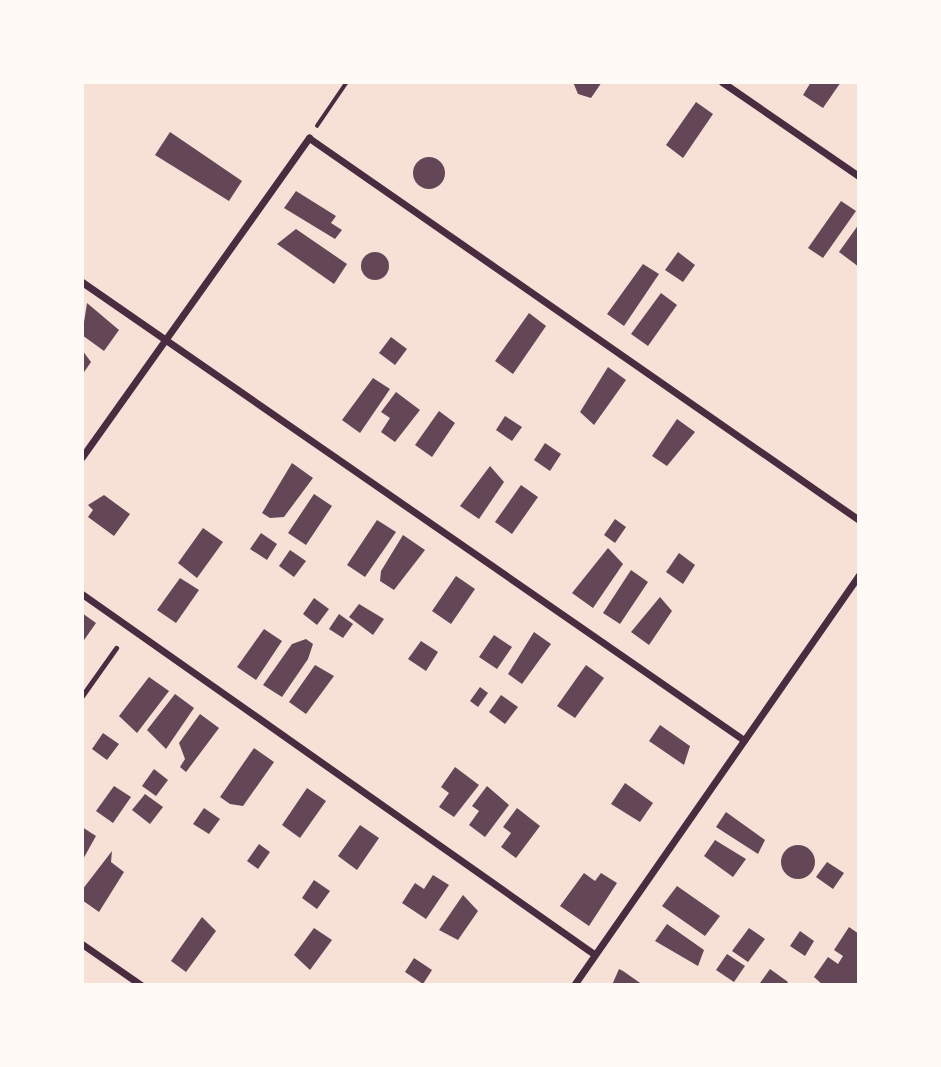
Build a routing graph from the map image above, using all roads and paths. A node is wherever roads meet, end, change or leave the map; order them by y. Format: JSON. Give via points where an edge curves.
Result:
{"nodes":[{"id":1,"x":347,"y":82,"type":"edge"},
{"id":2,"x":722,"y":82,"type":"edge"},
{"id":3,"x":317,"y":126,"type":"dead end"},
{"id":4,"x":859,"y":176,"type":"edge"},
{"id":5,"x":82,"y":282,"type":"edge"},
{"id":6,"x":164,"y":339,"type":"junction"},
{"id":7,"x":82,"y":457,"type":"edge"},
{"id":8,"x":859,"y":520,"type":"edge"},
{"id":9,"x":859,"y":575,"type":"edge"},
{"id":10,"x":82,"y":594,"type":"edge"},
{"id":11,"x":116,"y":648,"type":"dead end"},
{"id":12,"x":82,"y":696,"type":"edge"},
{"id":13,"x":744,"y":740,"type":"junction"},
{"id":14,"x":82,"y":944,"type":"edge"},
{"id":15,"x":594,"y":954,"type":"junction"},
{"id":16,"x":141,"y":985,"type":"edge"},
{"id":17,"x":574,"y":985,"type":"edge"}],
"edges":[{"from":1,"to":3,"type":"path"},
{"from":2,"to":4,"type":"street"},
{"from":5,"to":6,"type":"street"},
{"from":6,"to":7,"type":"street"},
{"from":6,"to":8,"type":"street","via":[[309,138]]},
{"from":6,"to":13,"type":"street"},
{"from":9,"to":13,"type":"street"},
{"from":10,"to":15,"type":"street"},
{"from":11,"to":12,"type":"lane"},
{"from":13,"to":15,"type":"street"},
{"from":14,"to":16,"type":"street"},
{"from":15,"to":17,"type":"street"}]}
